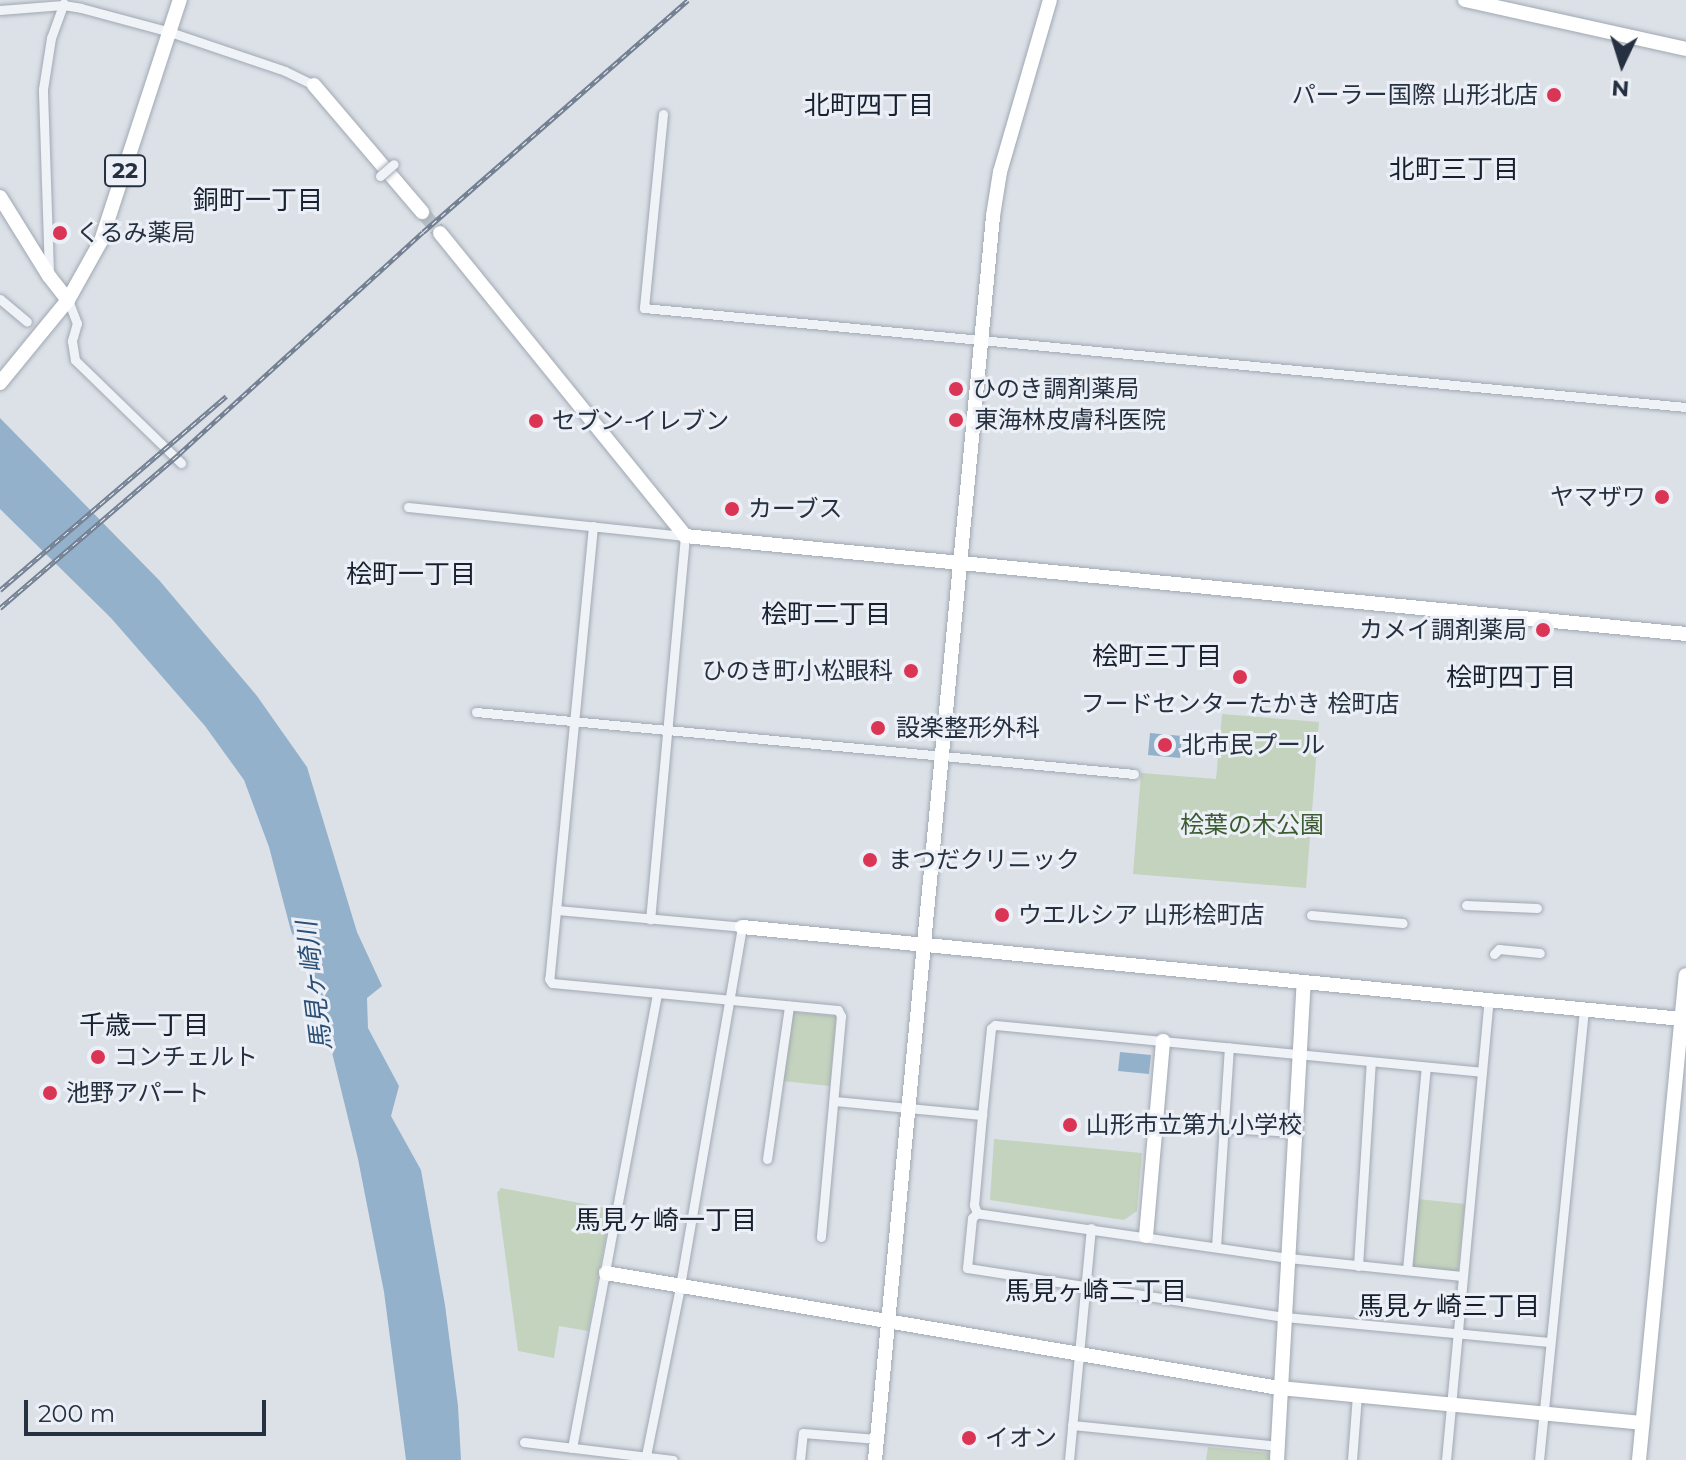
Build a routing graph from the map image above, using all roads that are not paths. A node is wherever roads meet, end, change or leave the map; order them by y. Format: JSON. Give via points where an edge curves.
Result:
{"nodes":[{"id":1,"x":180,"y":0,"type":"edge"},
{"id":2,"x":1050,"y":0,"type":"edge"},
{"id":3,"x":1465,"y":0,"type":"edge"},
{"id":4,"x":64,"y":2,"type":"edge"},
{"id":5,"x":0,"y":10,"type":"edge"},
{"id":6,"x":170,"y":32,"type":"junction"},
{"id":7,"x":1686,"y":49,"type":"edge"},
{"id":8,"x":314,"y":85,"type":"joint"},
{"id":9,"x":663,"y":114,"type":"dead end"},
{"id":10,"x":394,"y":164,"type":"dead end"},
{"id":11,"x":380,"y":176,"type":"dead end"},
{"id":12,"x":0,"y":197,"type":"edge"},
{"id":13,"x":422,"y":212,"type":"tunnel mouth"},
{"id":14,"x":440,"y":233,"type":"tunnel mouth"},
{"id":15,"x":49,"y":276,"type":"junction"},
{"id":16,"x":0,"y":299,"type":"edge"},
{"id":17,"x":68,"y":300,"type":"junction"},
{"id":18,"x":27,"y":322,"type":"dead end"},
{"id":19,"x":983,"y":342,"type":"junction"},
{"id":20,"x":0,"y":383,"type":"edge"},
{"id":21,"x":1686,"y":407,"type":"edge"},
{"id":22,"x":181,"y":463,"type":"dead end"},
{"id":23,"x":408,"y":507,"type":"dead end"},
{"id":24,"x":593,"y":526,"type":"junction"},
{"id":25,"x":685,"y":536,"type":"junction"},
{"id":26,"x":959,"y":563,"type":"junction"},
{"id":27,"x":1686,"y":634,"type":"edge"},
{"id":28,"x":476,"y":712,"type":"dead end"},
{"id":29,"x":573,"y":722,"type":"junction"},
{"id":30,"x":667,"y":731,"type":"junction"},
{"id":31,"x":941,"y":756,"type":"junction"},
{"id":32,"x":1134,"y":774,"type":"dead end"},
{"id":33,"x":1466,"y":905,"type":"dead end"},
{"id":34,"x":1537,"y":908,"type":"dead end"},
{"id":35,"x":556,"y":910,"type":"junction"},
{"id":36,"x":1311,"y":915,"type":"dead end"},
{"id":37,"x":650,"y":919,"type":"junction"},
{"id":38,"x":1403,"y":923,"type":"dead end"},
{"id":39,"x":742,"y":927,"type":"junction"},
{"id":40,"x":923,"y":944,"type":"junction"},
{"id":41,"x":1540,"y":953,"type":"dead end"},
{"id":42,"x":1494,"y":954,"type":"dead end"},
{"id":43,"x":1686,"y":975,"type":"edge"},
{"id":44,"x":1304,"y":983,"type":"junction"},
{"id":45,"x":657,"y":993,"type":"junction"},
{"id":46,"x":730,"y":1000,"type":"junction"},
{"id":47,"x":1489,"y":1000,"type":"junction"},
{"id":48,"x":789,"y":1006,"type":"junction"},
{"id":49,"x":1584,"y":1008,"type":"junction"},
{"id":50,"x":1682,"y":1019,"type":"junction"},
{"id":51,"x":1163,"y":1041,"type":"junction"},
{"id":52,"x":1229,"y":1047,"type":"junction"},
{"id":53,"x":1300,"y":1054,"type":"junction"},
{"id":54,"x":1371,"y":1062,"type":"junction"},
{"id":55,"x":1426,"y":1067,"type":"junction"},
{"id":56,"x":1482,"y":1072,"type":"junction"},
{"id":57,"x":834,"y":1101,"type":"junction"},
{"id":58,"x":908,"y":1108,"type":"junction"},
{"id":59,"x":982,"y":1115,"type":"junction"},
{"id":60,"x":1224,"y":1128,"type":"junction"},
{"id":61,"x":1295,"y":1132,"type":"junction"},
{"id":62,"x":767,"y":1159,"type":"dead end"},
{"id":63,"x":977,"y":1213,"type":"junction"},
{"id":64,"x":1091,"y":1228,"type":"junction"},
{"id":65,"x":1146,"y":1236,"type":"junction"},
{"id":66,"x":821,"y":1237,"type":"dead end"},
{"id":67,"x":1216,"y":1247,"type":"junction"},
{"id":68,"x":1288,"y":1258,"type":"junction"},
{"id":69,"x":1358,"y":1266,"type":"junction"},
{"id":70,"x":1407,"y":1270,"type":"junction"},
{"id":71,"x":606,"y":1273,"type":"junction"},
{"id":72,"x":1462,"y":1276,"type":"junction"},
{"id":73,"x":680,"y":1287,"type":"junction"},
{"id":74,"x":1086,"y":1287,"type":"junction"},
{"id":75,"x":1284,"y":1317,"type":"junction"},
{"id":76,"x":887,"y":1321,"type":"junction"},
{"id":77,"x":1457,"y":1334,"type":"junction"},
{"id":78,"x":1550,"y":1342,"type":"junction"},
{"id":79,"x":1079,"y":1354,"type":"junction"},
{"id":80,"x":1279,"y":1388,"type":"junction"},
{"id":81,"x":1357,"y":1395,"type":"junction"},
{"id":82,"x":1451,"y":1404,"type":"junction"},
{"id":83,"x":1544,"y":1413,"type":"junction"},
{"id":84,"x":1642,"y":1423,"type":"junction"},
{"id":85,"x":1072,"y":1425,"type":"junction"},
{"id":86,"x":877,"y":1439,"type":"junction"},
{"id":87,"x":524,"y":1442,"type":"dead end"},
{"id":88,"x":572,"y":1448,"type":"junction"},
{"id":89,"x":1277,"y":1453,"type":"edge"},
{"id":90,"x":645,"y":1459,"type":"edge"},
{"id":91,"x":673,"y":1460,"type":"edge"},
{"id":92,"x":800,"y":1460,"type":"edge"},
{"id":93,"x":875,"y":1460,"type":"edge"},
{"id":94,"x":1069,"y":1460,"type":"edge"},
{"id":95,"x":1352,"y":1460,"type":"edge"},
{"id":96,"x":1446,"y":1460,"type":"edge"},
{"id":97,"x":1539,"y":1460,"type":"edge"},
{"id":98,"x":1639,"y":1460,"type":"edge"}],
"edges":[{"from":1,"to":6,"type":"street","number":"22"},
{"from":2,"to":19,"type":"street","via":[[1000,172]]},
{"from":3,"to":7,"type":"street"},
{"from":4,"to":5,"type":"street"},
{"from":4,"to":6,"type":"street"},
{"from":4,"to":15,"type":"street","via":[[51,38],[43,89]]},
{"from":6,"to":8,"type":"street"},
{"from":6,"to":17,"type":"street","number":"22","via":[[101,241]]},
{"from":8,"to":13,"type":"street"},
{"from":9,"to":19,"type":"street","via":[[644,308]]},
{"from":10,"to":11,"type":"street","bridge":true},
{"from":12,"to":15,"type":"street"},
{"from":14,"to":25,"type":"street"},
{"from":15,"to":17,"type":"street"},
{"from":16,"to":18,"type":"street"},
{"from":17,"to":20,"type":"street","number":"22"},
{"from":17,"to":22,"type":"street","via":[[77,323],[72,341],[75,360]]},
{"from":19,"to":21,"type":"street"},
{"from":19,"to":26,"type":"street"},
{"from":23,"to":24,"type":"street"},
{"from":24,"to":25,"type":"street"},
{"from":24,"to":29,"type":"street"},
{"from":25,"to":26,"type":"street"},
{"from":25,"to":30,"type":"street"},
{"from":26,"to":27,"type":"street"},
{"from":26,"to":31,"type":"street"},
{"from":28,"to":29,"type":"street"},
{"from":29,"to":30,"type":"street"},
{"from":29,"to":35,"type":"street"},
{"from":30,"to":31,"type":"street"},
{"from":30,"to":37,"type":"street"},
{"from":31,"to":32,"type":"street"},
{"from":31,"to":40,"type":"street"},
{"from":33,"to":34,"type":"street"},
{"from":35,"to":37,"type":"street"},
{"from":35,"to":45,"type":"street","via":[[552,983]]},
{"from":36,"to":38,"type":"street"},
{"from":37,"to":39,"type":"street"},
{"from":39,"to":40,"type":"street"},
{"from":39,"to":46,"type":"street"},
{"from":40,"to":44,"type":"street"},
{"from":40,"to":58,"type":"street"},
{"from":41,"to":42,"type":"street","via":[[1499,949]]},
{"from":43,"to":50,"type":"street"},
{"from":44,"to":47,"type":"street"},
{"from":44,"to":53,"type":"street"},
{"from":45,"to":46,"type":"street"},
{"from":45,"to":71,"type":"street"},
{"from":46,"to":48,"type":"street"},
{"from":46,"to":73,"type":"street"},
{"from":47,"to":49,"type":"street"},
{"from":47,"to":56,"type":"street"},
{"from":48,"to":57,"type":"street","via":[[838,1010],[841,1016]]},
{"from":48,"to":62,"type":"street"},
{"from":49,"to":50,"type":"street"},
{"from":49,"to":78,"type":"street"},
{"from":50,"to":84,"type":"street"},
{"from":51,"to":52,"type":"street"},
{"from":51,"to":59,"type":"street","via":[[995,1025]]},
{"from":51,"to":65,"type":"street"},
{"from":52,"to":53,"type":"street"},
{"from":52,"to":60,"type":"street"},
{"from":53,"to":54,"type":"street"},
{"from":53,"to":61,"type":"street"},
{"from":54,"to":55,"type":"street"},
{"from":54,"to":69,"type":"street"},
{"from":55,"to":56,"type":"street"},
{"from":55,"to":70,"type":"street"},
{"from":56,"to":72,"type":"street"},
{"from":57,"to":58,"type":"street"},
{"from":57,"to":66,"type":"street"},
{"from":58,"to":59,"type":"street"},
{"from":58,"to":76,"type":"street"},
{"from":59,"to":63,"type":"street"},
{"from":60,"to":61,"type":"street"},
{"from":60,"to":67,"type":"street"},
{"from":61,"to":68,"type":"street"},
{"from":63,"to":64,"type":"street"},
{"from":63,"to":74,"type":"street","via":[[972,1218],[967,1268]]},
{"from":64,"to":65,"type":"street"},
{"from":64,"to":74,"type":"street"},
{"from":65,"to":67,"type":"street"},
{"from":67,"to":68,"type":"street"},
{"from":68,"to":69,"type":"street"},
{"from":68,"to":75,"type":"street"},
{"from":69,"to":70,"type":"street"},
{"from":70,"to":72,"type":"street"},
{"from":71,"to":73,"type":"street"},
{"from":71,"to":88,"type":"street"},
{"from":72,"to":77,"type":"street"},
{"from":73,"to":76,"type":"street"},
{"from":73,"to":90,"type":"street"},
{"from":74,"to":75,"type":"street"},
{"from":74,"to":79,"type":"street"},
{"from":75,"to":77,"type":"street"},
{"from":75,"to":80,"type":"street"},
{"from":76,"to":79,"type":"street"},
{"from":76,"to":86,"type":"street"},
{"from":77,"to":78,"type":"street"},
{"from":77,"to":82,"type":"street"},
{"from":78,"to":83,"type":"street"},
{"from":79,"to":80,"type":"street"},
{"from":79,"to":85,"type":"street"},
{"from":80,"to":81,"type":"street"},
{"from":80,"to":89,"type":"street"},
{"from":81,"to":82,"type":"street"},
{"from":81,"to":95,"type":"street"},
{"from":82,"to":83,"type":"street"},
{"from":82,"to":96,"type":"street"},
{"from":83,"to":84,"type":"street"},
{"from":83,"to":97,"type":"street"},
{"from":84,"to":98,"type":"street"},
{"from":85,"to":89,"type":"street"},
{"from":85,"to":94,"type":"street"},
{"from":86,"to":92,"type":"street","via":[[803,1433]]},
{"from":86,"to":93,"type":"street"},
{"from":87,"to":88,"type":"street"},
{"from":88,"to":90,"type":"street"},
{"from":90,"to":91,"type":"street"}]}
